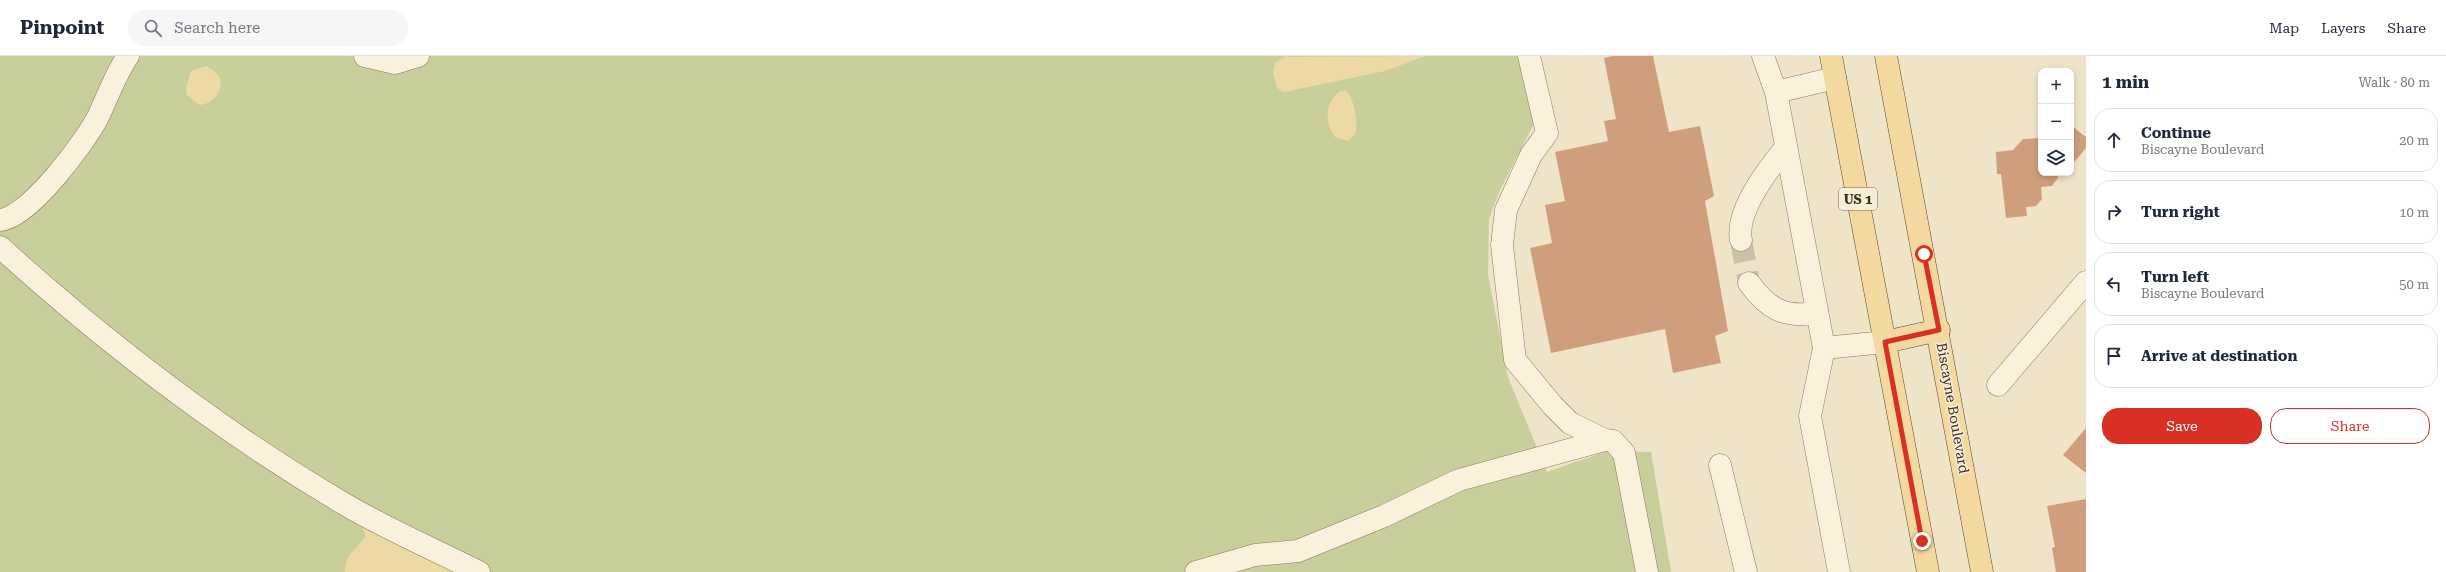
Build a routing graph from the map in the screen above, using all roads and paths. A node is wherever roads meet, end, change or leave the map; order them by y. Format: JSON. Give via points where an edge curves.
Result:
{"nodes":[{"id":1,"x":128,"y":56,"type":"edge"},
{"id":2,"x":365,"y":56,"type":"edge"},
{"id":3,"x":418,"y":56,"type":"edge"},
{"id":4,"x":1529,"y":56,"type":"edge"},
{"id":5,"x":1763,"y":56,"type":"edge"},
{"id":6,"x":1831,"y":56,"type":"edge"},
{"id":7,"x":1886,"y":56,"type":"edge"},
{"id":8,"x":1835,"y":78,"type":"junction"},
{"id":9,"x":1776,"y":92,"type":"junction"},
{"id":10,"x":1786,"y":147,"type":"junction"},
{"id":11,"x":0,"y":220,"type":"edge"},
{"id":12,"x":1741,"y":240,"type":"tunnel mouth"},
{"id":13,"x":0,"y":247,"type":"edge"},
{"id":14,"x":2086,"y":282,"type":"edge"},
{"id":15,"x":1749,"y":283,"type":"tunnel mouth"},
{"id":16,"x":1817,"y":313,"type":"junction"},
{"id":17,"x":1939,"y":330,"type":"junction"},
{"id":18,"x":1885,"y":342,"type":"junction"},
{"id":19,"x":1824,"y":348,"type":"junction"},
{"id":20,"x":1998,"y":385,"type":"dead end"},
{"id":21,"x":1605,"y":440,"type":"junction"},
{"id":22,"x":1720,"y":465,"type":"dead end"},
{"id":23,"x":479,"y":572,"type":"edge"},
{"id":24,"x":1196,"y":572,"type":"edge"},
{"id":25,"x":1647,"y":572,"type":"edge"},
{"id":26,"x":1746,"y":572,"type":"edge"},
{"id":27,"x":1839,"y":572,"type":"edge"},
{"id":28,"x":1928,"y":572,"type":"edge"},
{"id":29,"x":1982,"y":572,"type":"edge"}],
"edges":[{"from":1,"to":11,"type":"street","via":[[98,116],[67,162],[23,208]]},
{"from":2,"to":3,"type":"street","via":[[395,63]]},
{"from":4,"to":21,"type":"street","via":[[1546,133],[1531,155],[1506,210],[1502,245],[1516,360],[1570,423]]},
{"from":5,"to":9,"type":"street"},
{"from":6,"to":8,"type":"main road","number":"US 1"},
{"from":7,"to":17,"type":"main road","name":"Biscayne Boulevard"},
{"from":8,"to":9,"type":"street"},
{"from":8,"to":18,"type":"main road","number":"US 1"},
{"from":9,"to":10,"type":"street"},
{"from":10,"to":12,"type":"street","via":[[1765,173],[1744,214]]},
{"from":10,"to":16,"type":"street"},
{"from":13,"to":23,"type":"street","via":[[60,302],[188,402],[348,506]]},
{"from":14,"to":20,"type":"street"},
{"from":15,"to":16,"type":"street","via":[[1761,299],[1780,312],[1803,315]]},
{"from":16,"to":19,"type":"street"},
{"from":17,"to":18,"type":"main road"},
{"from":17,"to":29,"type":"main road","name":"Biscayne Boulevard"},
{"from":18,"to":19,"type":"street"},
{"from":18,"to":28,"type":"main road","number":"US 1"},
{"from":19,"to":27,"type":"street","via":[[1810,416]]},
{"from":21,"to":24,"type":"street","via":[[1459,480],[1384,516],[1298,551],[1255,555]]},
{"from":21,"to":25,"type":"street","via":[[1613,441],[1619,446],[1627,462]]},
{"from":22,"to":26,"type":"street"}]}
